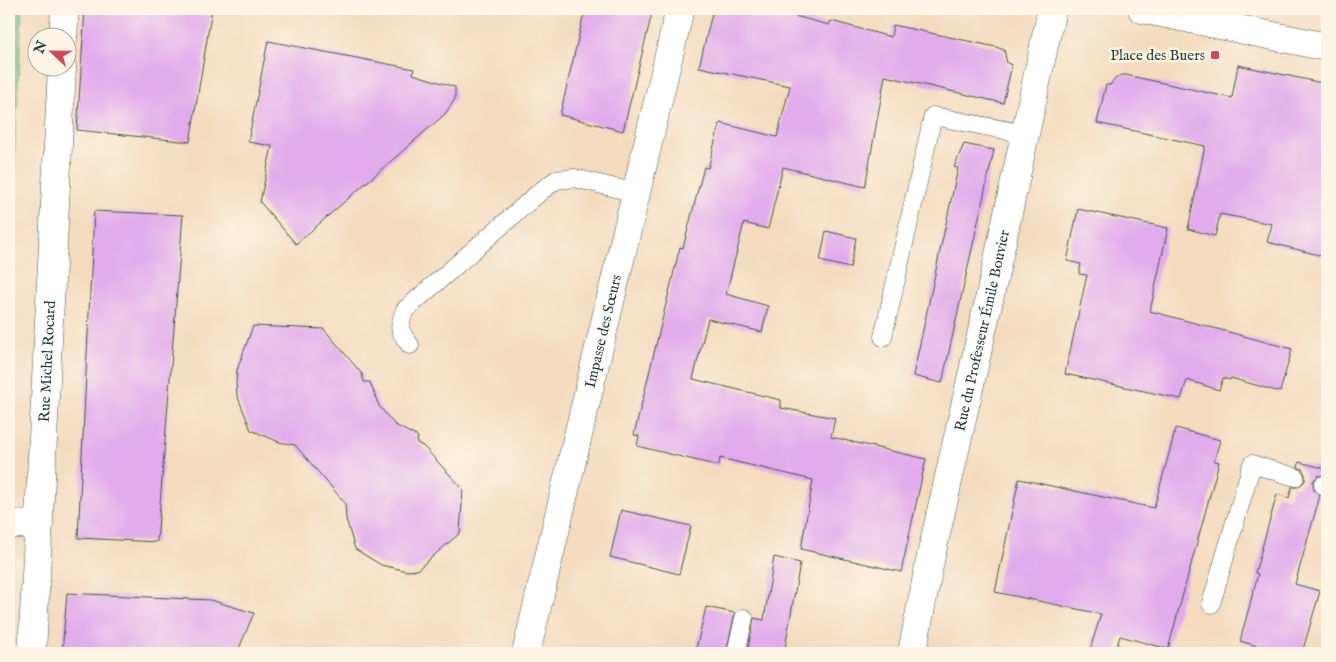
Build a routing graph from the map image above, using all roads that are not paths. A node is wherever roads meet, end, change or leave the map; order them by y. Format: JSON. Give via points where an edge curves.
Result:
{"nodes":[{"id":1,"x":65,"y":9,"type":"edge"},
{"id":2,"x":680,"y":9,"type":"edge"},
{"id":3,"x":1052,"y":9,"type":"edge"},
{"id":4,"x":1142,"y":9,"type":"edge"},
{"id":5,"x":64,"y":28,"type":"edge"},
{"id":6,"x":1327,"y":46,"type":"edge"},
{"id":7,"x":61,"y":78,"type":"edge"},
{"id":8,"x":1025,"y":134,"type":"junction"},
{"id":9,"x":636,"y":193,"type":"junction"},
{"id":10,"x":883,"y":338,"type":"dead end"},
{"id":11,"x":410,"y":346,"type":"dead end"},
{"id":12,"x":1295,"y":477,"type":"dead end"},
{"id":13,"x":9,"y":524,"type":"edge"},
{"id":14,"x":39,"y":525,"type":"junction"},
{"id":15,"x":1211,"y":604,"type":"dead end"},
{"id":16,"x":744,"y":618,"type":"dead end"},
{"id":17,"x":32,"y":653,"type":"edge"},
{"id":18,"x":526,"y":653,"type":"edge"},
{"id":19,"x":736,"y":653,"type":"edge"},
{"id":20,"x":912,"y":653,"type":"edge"}],
"edges":[{"from":1,"to":5,"type":"street"},
{"from":2,"to":9,"type":"street","name":"Impasse des Sœurs"},
{"from":3,"to":8,"type":"street","name":"Rue du Professeur Émile Bouvier"},
{"from":4,"to":6,"type":"street"},
{"from":7,"to":14,"type":"street","name":"Rue Michel Rocard"},
{"from":8,"to":10,"type":"lane","via":[[933,116]]},
{"from":8,"to":20,"type":"street","name":"Rue du Professeur Émile Bouvier"},
{"from":9,"to":11,"type":"lane","via":[[574,178],[556,180],[405,310],[400,333]]},
{"from":9,"to":18,"type":"street","name":"Impasse des Sœurs"},
{"from":12,"to":15,"type":"lane","via":[[1252,464]]},
{"from":13,"to":14,"type":"street"},
{"from":14,"to":17,"type":"street","name":"Rue Michel Rocard"},
{"from":16,"to":19,"type":"lane"}]}
